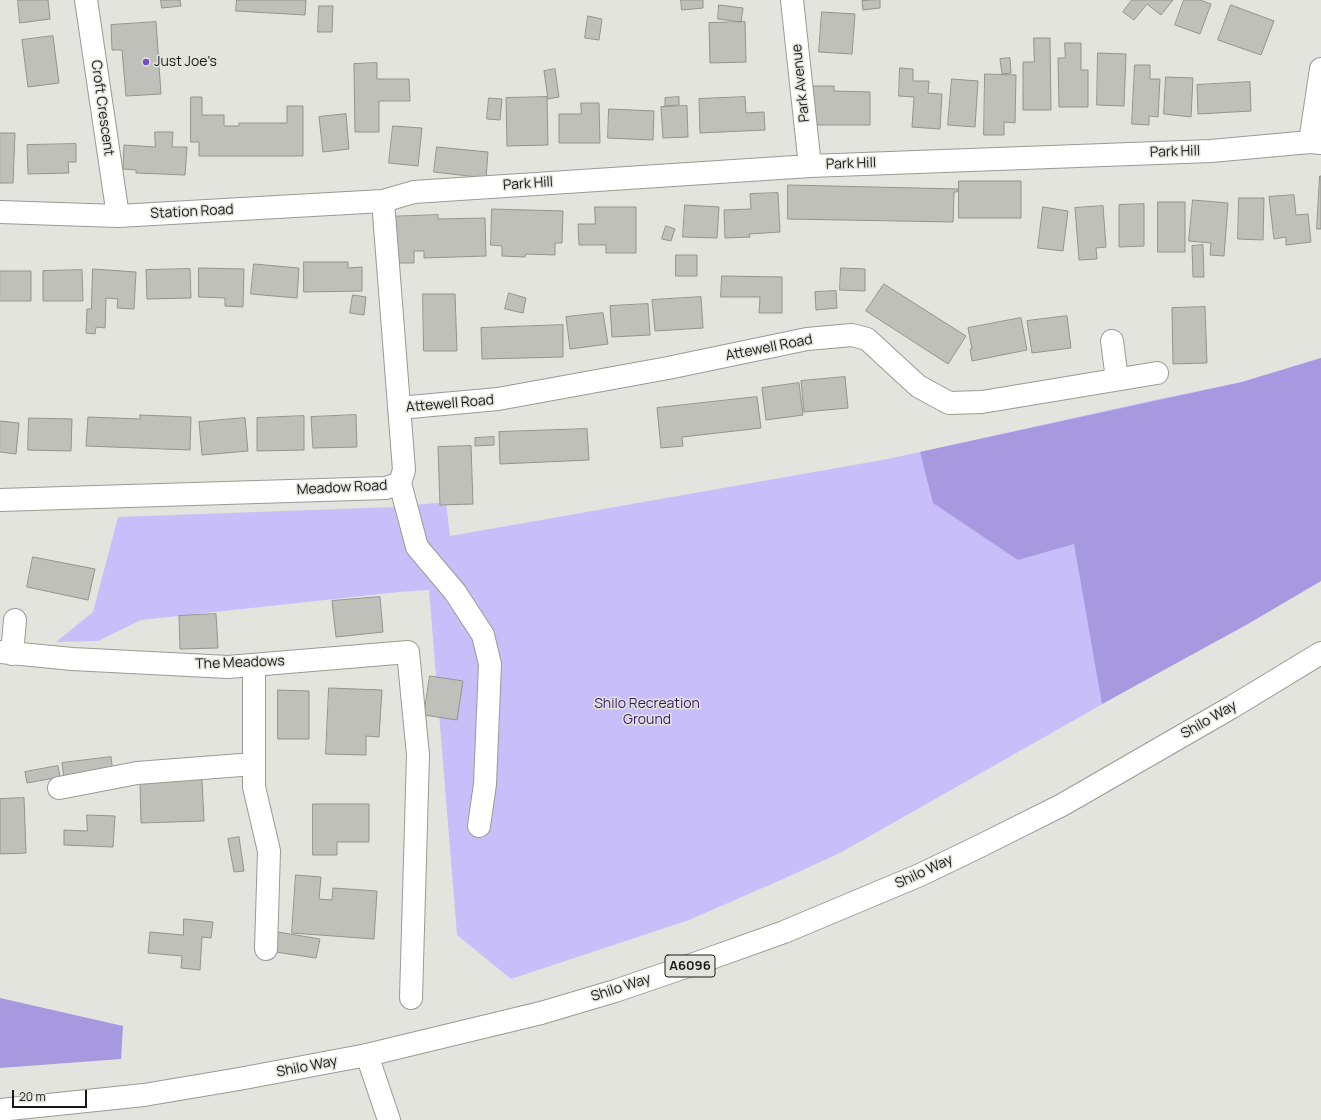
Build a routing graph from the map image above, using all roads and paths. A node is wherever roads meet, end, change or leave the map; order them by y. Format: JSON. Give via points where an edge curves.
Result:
{"nodes":[{"id":1,"x":86,"y":0,"type":"edge"},
{"id":2,"x":792,"y":0,"type":"edge"},
{"id":3,"x":1321,"y":69,"type":"edge"},
{"id":4,"x":1316,"y":143,"type":"edge"},
{"id":5,"x":810,"y":166,"type":"junction"},
{"id":6,"x":383,"y":201,"type":"junction"},
{"id":7,"x":0,"y":212,"type":"edge"},
{"id":8,"x":118,"y":216,"type":"junction"},
{"id":9,"x":1112,"y":341,"type":"dead end"},
{"id":10,"x":1157,"y":373,"type":"dead end"},
{"id":11,"x":1117,"y":379,"type":"junction"},
{"id":12,"x":399,"y":408,"type":"junction"},
{"id":13,"x":400,"y":483,"type":"junction"},
{"id":14,"x":0,"y":500,"type":"edge"},
{"id":15,"x":15,"y":620,"type":"dead end"},
{"id":16,"x":6,"y":653,"type":"edge"},
{"id":17,"x":1321,"y":653,"type":"edge"},
{"id":18,"x":254,"y":665,"type":"junction"},
{"id":19,"x":254,"y":764,"type":"junction"},
{"id":20,"x":58,"y":788,"type":"dead end"},
{"id":21,"x":479,"y":826,"type":"dead end"},
{"id":22,"x":266,"y":949,"type":"dead end"},
{"id":23,"x":411,"y":998,"type":"dead end"},
{"id":24,"x":367,"y":1055,"type":"junction"},
{"id":25,"x":0,"y":1110,"type":"edge"},
{"id":26,"x":389,"y":1120,"type":"edge"}],
"edges":[{"from":1,"to":8,"type":"street","name":"Croft Crescent"},
{"from":2,"to":5,"type":"street","name":"Park Avenue"},
{"from":3,"to":4,"type":"street"},
{"from":4,"to":5,"type":"street","name":"Park Hill","via":[[1211,151]]},
{"from":5,"to":6,"type":"street","name":"Park Hill","via":[[414,192]]},
{"from":6,"to":8,"type":"street","name":"Station Road"},
{"from":6,"to":12,"type":"street","name":"Meadow Road"},
{"from":7,"to":8,"type":"street","name":"Station Road"},
{"from":9,"to":11,"type":"street"},
{"from":10,"to":11,"type":"street","name":"Attewell Road"},
{"from":11,"to":12,"type":"street","name":"Attewell Road","via":[[982,402],[949,404],[918,386],[867,339],[852,335],[807,339],[498,399]]},
{"from":12,"to":13,"type":"street","name":"Meadow Road","via":[[404,470]]},
{"from":13,"to":14,"type":"street","name":"Meadow Road","via":[[386,488]]},
{"from":13,"to":21,"type":"street","via":[[417,547],[455,592],[484,636],[490,664],[485,784]]},
{"from":15,"to":16,"type":"street"},
{"from":16,"to":18,"type":"street","name":"The Meadows","via":[[228,667]]},
{"from":17,"to":24,"type":"street","name":"Shilo Way","number":"A6096","via":[[1062,805],[920,875],[855,903],[784,932],[615,991],[541,1013]]},
{"from":18,"to":19,"type":"street"},
{"from":18,"to":23,"type":"street","name":"The Meadows","via":[[408,652],[418,755]]},
{"from":19,"to":20,"type":"street","via":[[137,773]]},
{"from":19,"to":22,"type":"street","via":[[254,787],[269,851]]},
{"from":24,"to":25,"type":"street","name":"Shilo Way","number":"A6096","via":[[239,1080],[144,1095]]},
{"from":24,"to":26,"type":"street"}]}
